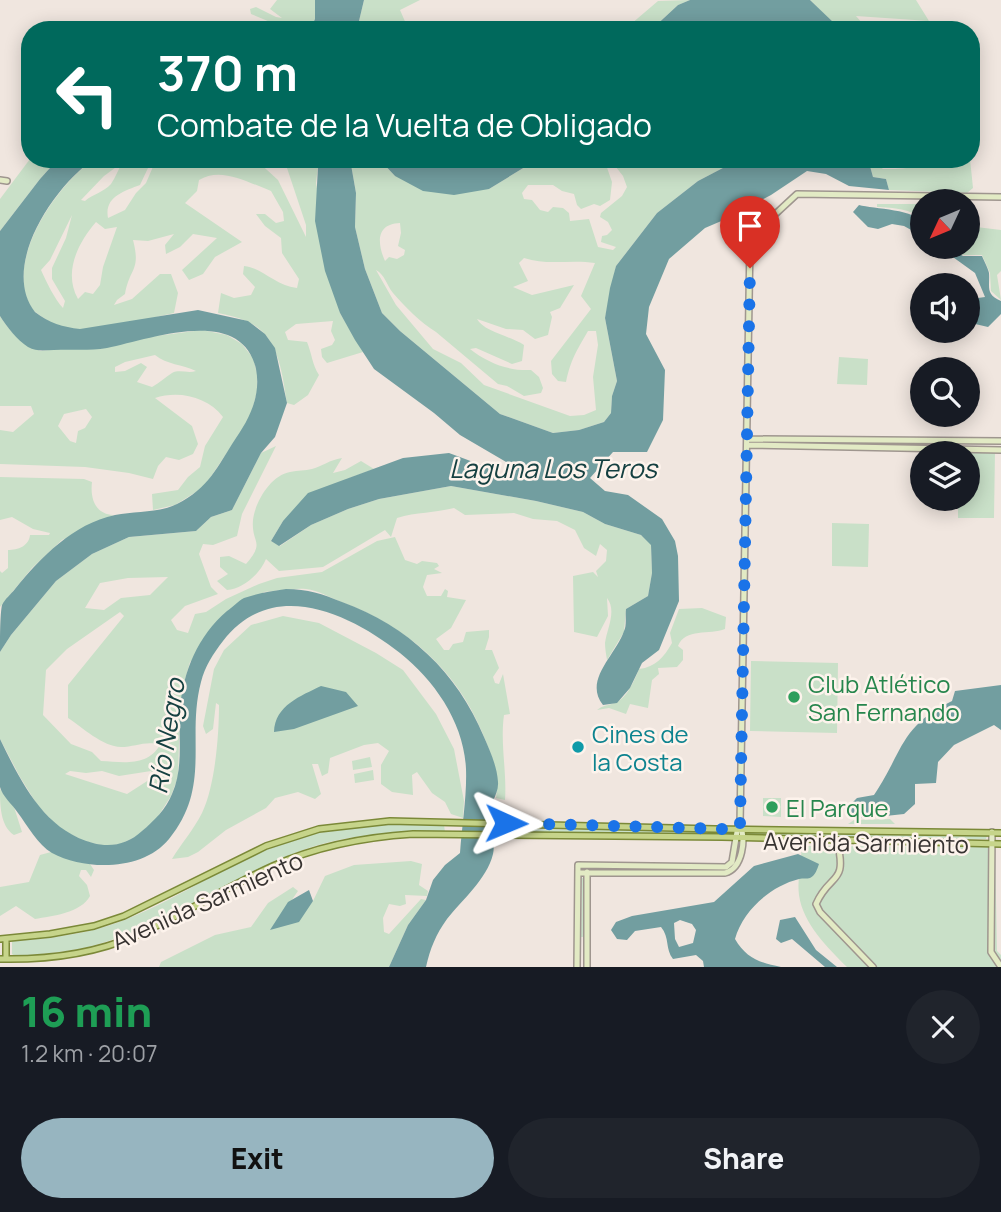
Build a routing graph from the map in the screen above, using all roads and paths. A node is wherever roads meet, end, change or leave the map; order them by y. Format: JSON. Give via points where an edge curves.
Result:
{"nodes":[{"id":1,"x":0,"y":180,"type":"edge"},
{"id":2,"x":8,"y":181,"type":"dead end"},
{"id":3,"x":1001,"y":197,"type":"edge"},
{"id":4,"x":1001,"y":441,"type":"edge"},
{"id":5,"x":747,"y":442,"type":"junction"},
{"id":6,"x":1001,"y":450,"type":"edge"},
{"id":7,"x":739,"y":827,"type":"junction"},
{"id":8,"x":992,"y":832,"type":"junction"},
{"id":9,"x":1001,"y":832,"type":"edge"},
{"id":10,"x":738,"y":839,"type":"junction"},
{"id":11,"x":837,"y":841,"type":"junction"},
{"id":12,"x":992,"y":844,"type":"junction"},
{"id":13,"x":1001,"y":844,"type":"edge"},
{"id":14,"x":587,"y":869,"type":"junction"},
{"id":15,"x":579,"y":873,"type":"junction"},
{"id":16,"x":3,"y":939,"type":"edge"},
{"id":17,"x":578,"y":940,"type":"junction"},
{"id":18,"x":588,"y":940,"type":"junction"},
{"id":19,"x":578,"y":952,"type":"junction"},
{"id":20,"x":587,"y":953,"type":"junction"},
{"id":21,"x":3,"y":959,"type":"edge"},
{"id":22,"x":577,"y":967,"type":"edge"},
{"id":23,"x":587,"y":967,"type":"edge"},
{"id":24,"x":873,"y":967,"type":"edge"},
{"id":25,"x":1001,"y":967,"type":"edge"}],
"edges":[{"from":1,"to":2,"type":"street"},
{"from":3,"to":5,"type":"street","via":[[797,194],[792,198],[750,242]]},
{"from":4,"to":5,"type":"street"},
{"from":5,"to":6,"type":"street"},
{"from":5,"to":7,"type":"street"},
{"from":7,"to":8,"type":"main road","name":"Avenida Sarmiento"},
{"from":7,"to":10,"type":"street"},
{"from":7,"to":16,"type":"main road","name":"Avenida Sarmiento","via":[[390,821],[318,829],[266,846],[124,916],[94,926]]},
{"from":8,"to":9,"type":"main road","name":"Avenida Sarmiento"},
{"from":8,"to":12,"type":"street"},
{"from":10,"to":11,"type":"main road","name":"Avenida Sarmiento"},
{"from":10,"to":14,"type":"street","via":[[739,861],[725,873]]},
{"from":10,"to":21,"type":"main road","name":"Avenida Sarmiento","via":[[382,836],[273,866],[112,944],[40,959]]},
{"from":11,"to":12,"type":"main road","name":"Avenida Sarmiento"},
{"from":11,"to":24,"type":"street","via":[[839,876],[817,904]]},
{"from":12,"to":13,"type":"main road","name":"Avenida Sarmiento"},
{"from":12,"to":25,"type":"street","via":[[991,952]]},
{"from":14,"to":15,"type":"street"},
{"from":14,"to":15,"type":"street","via":[[578,865]]},
{"from":14,"to":18,"type":"street"},
{"from":15,"to":17,"type":"street"},
{"from":16,"to":21,"type":"main road"},
{"from":17,"to":18,"type":"street"},
{"from":17,"to":19,"type":"street"},
{"from":18,"to":20,"type":"street"},
{"from":19,"to":20,"type":"street"},
{"from":19,"to":22,"type":"street"},
{"from":20,"to":23,"type":"street"}]}
